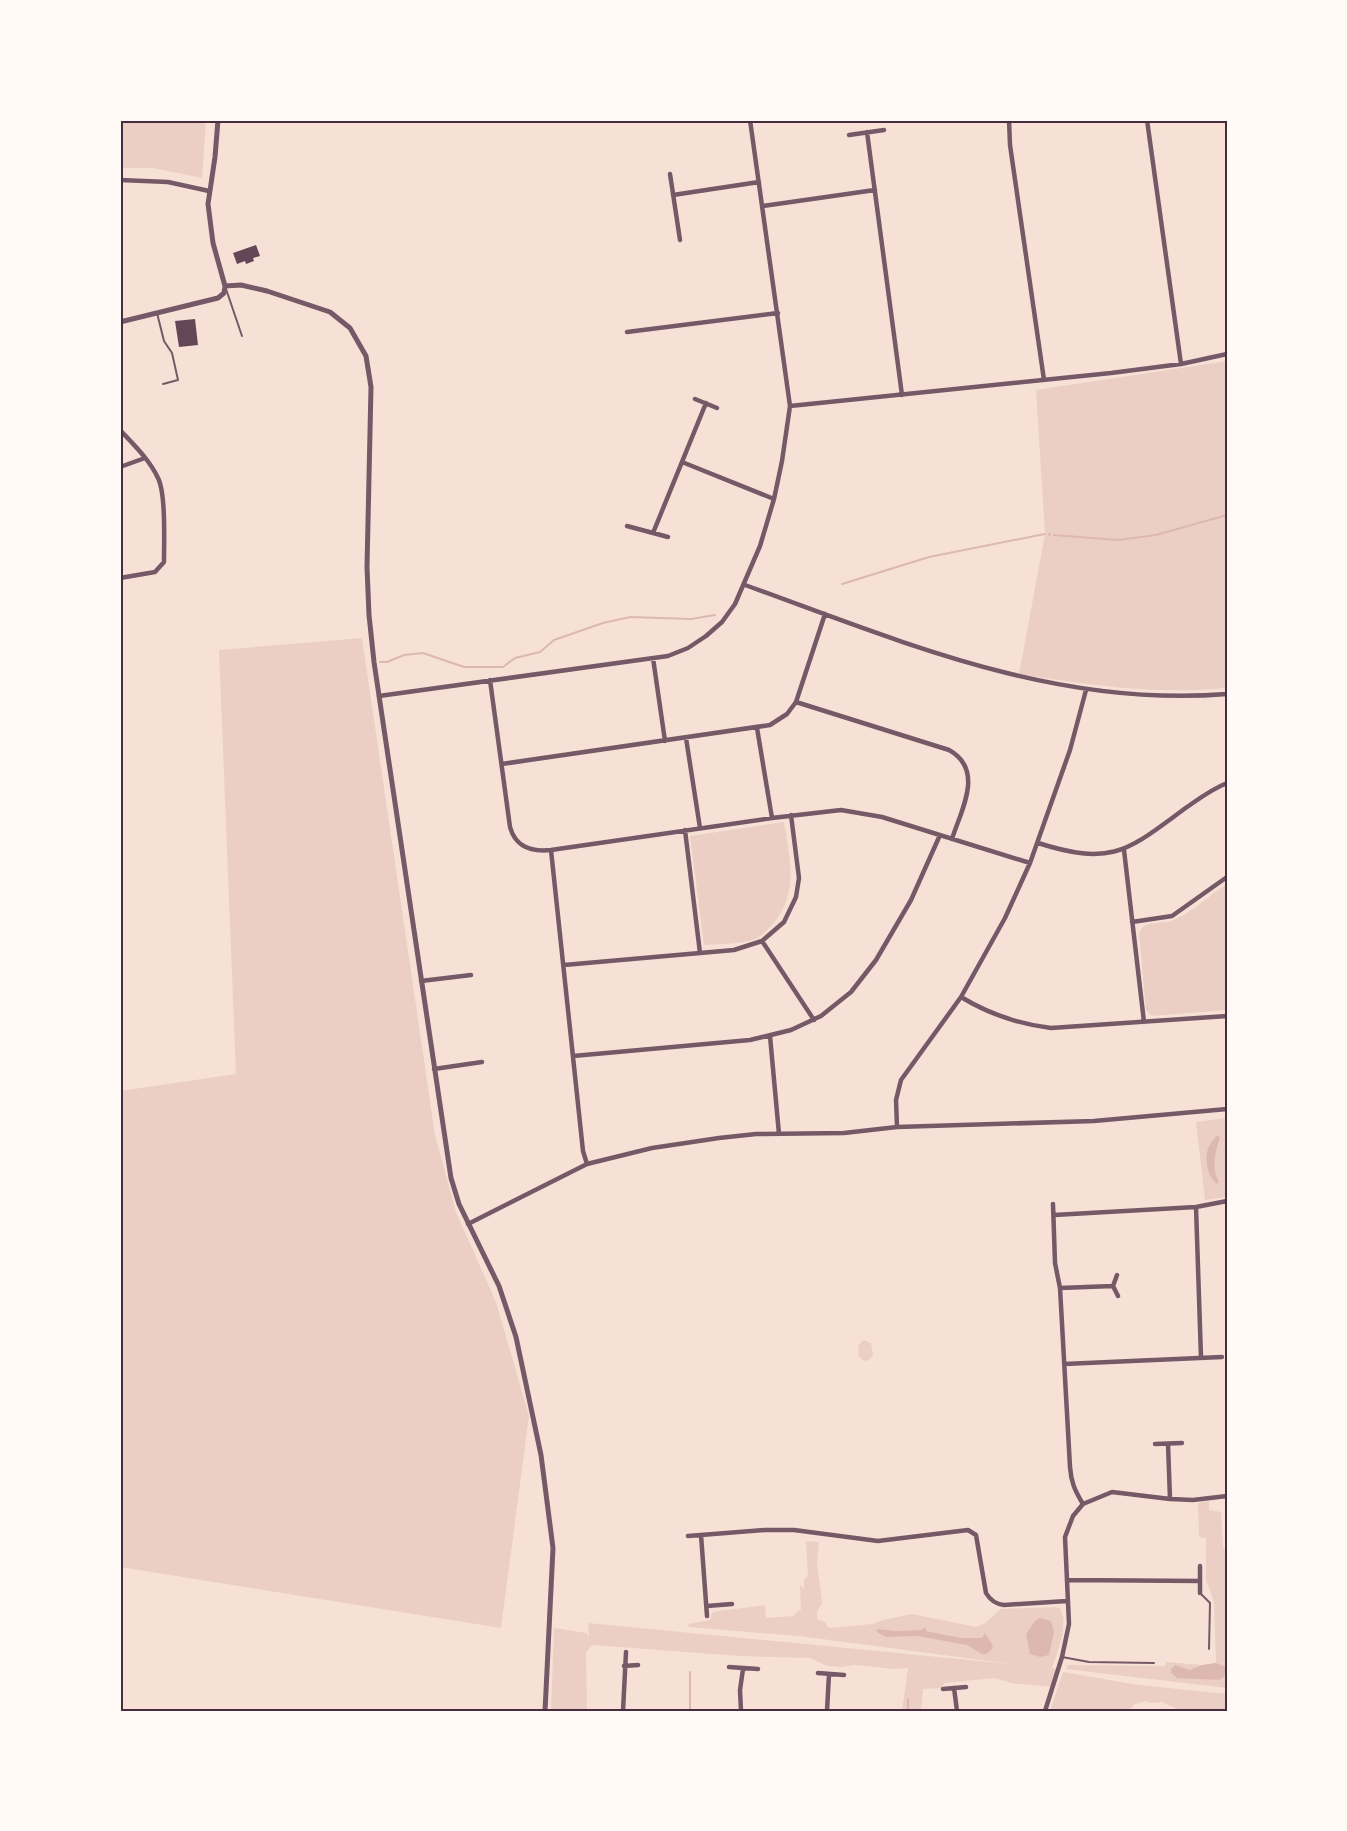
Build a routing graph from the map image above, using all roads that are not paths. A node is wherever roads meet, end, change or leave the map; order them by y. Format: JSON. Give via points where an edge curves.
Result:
{"nodes":[{"id":1,"x":218,"y":120,"type":"edge"},
{"id":2,"x":750,"y":120,"type":"edge"},
{"id":3,"x":1009,"y":120,"type":"edge"},
{"id":4,"x":1146,"y":120,"type":"edge"},
{"id":5,"x":884,"y":129,"type":"dead end"},
{"id":6,"x":867,"y":132,"type":"junction"},
{"id":7,"x":849,"y":135,"type":"dead end"},
{"id":8,"x":670,"y":174,"type":"dead end"},
{"id":9,"x":120,"y":180,"type":"edge"},
{"id":10,"x":759,"y":182,"type":"junction"},
{"id":11,"x":875,"y":190,"type":"junction"},
{"id":12,"x":209,"y":191,"type":"junction"},
{"id":13,"x":673,"y":195,"type":"junction"},
{"id":14,"x":763,"y":206,"type":"junction"},
{"id":15,"x":680,"y":240,"type":"dead end"},
{"id":16,"x":225,"y":286,"type":"junction"},
{"id":17,"x":157,"y":313,"type":"junction"},
{"id":18,"x":778,"y":313,"type":"junction"},
{"id":19,"x":120,"y":322,"type":"edge"},
{"id":20,"x":627,"y":332,"type":"dead end"},
{"id":21,"x":242,"y":336,"type":"dead end"},
{"id":22,"x":1227,"y":354,"type":"edge"},
{"id":23,"x":1181,"y":364,"type":"junction"},
{"id":24,"x":1044,"y":380,"type":"junction"},
{"id":25,"x":163,"y":384,"type":"dead end"},
{"id":26,"x":903,"y":395,"type":"junction"},
{"id":27,"x":695,"y":399,"type":"dead end"},
{"id":28,"x":706,"y":403,"type":"junction"},
{"id":29,"x":790,"y":406,"type":"junction"},
{"id":30,"x":717,"y":408,"type":"dead end"},
{"id":31,"x":120,"y":430,"type":"edge"},
{"id":32,"x":145,"y":458,"type":"junction"},
{"id":33,"x":682,"y":462,"type":"junction"},
{"id":34,"x":120,"y":467,"type":"edge"},
{"id":35,"x":774,"y":499,"type":"junction"},
{"id":36,"x":627,"y":526,"type":"dead end"},
{"id":37,"x":653,"y":533,"type":"junction"},
{"id":38,"x":668,"y":537,"type":"dead end"},
{"id":39,"x":120,"y":578,"type":"edge"},
{"id":40,"x":745,"y":585,"type":"junction"},
{"id":41,"x":825,"y":614,"type":"junction"},
{"id":42,"x":653,"y":658,"type":"junction"},
{"id":43,"x":490,"y":680,"type":"junction"},
{"id":44,"x":1086,"y":690,"type":"junction"},
{"id":45,"x":1227,"y":694,"type":"edge"},
{"id":46,"x":380,"y":696,"type":"junction"},
{"id":47,"x":796,"y":702,"type":"junction"},
{"id":48,"x":757,"y":728,"type":"junction"},
{"id":49,"x":686,"y":738,"type":"junction"},
{"id":50,"x":665,"y":741,"type":"junction"},
{"id":51,"x":502,"y":764,"type":"junction"},
{"id":52,"x":1227,"y":783,"type":"edge"},
{"id":53,"x":791,"y":815,"type":"junction"},
{"id":54,"x":772,"y":818,"type":"junction"},
{"id":55,"x":700,"y":828,"type":"junction"},
{"id":56,"x":685,"y":830,"type":"junction"},
{"id":57,"x":940,"y":836,"type":"junction"},
{"id":58,"x":952,"y":839,"type":"junction"},
{"id":59,"x":1038,"y":843,"type":"junction"},
{"id":60,"x":1124,"y":849,"type":"junction"},
{"id":61,"x":551,"y":850,"type":"junction"},
{"id":62,"x":1030,"y":863,"type":"junction"},
{"id":63,"x":1227,"y":878,"type":"edge"},
{"id":64,"x":1132,"y":922,"type":"junction"},
{"id":65,"x":762,"y":941,"type":"junction"},
{"id":66,"x":700,"y":953,"type":"junction"},
{"id":67,"x":564,"y":965,"type":"junction"},
{"id":68,"x":471,"y":975,"type":"dead end"},
{"id":69,"x":421,"y":981,"type":"junction"},
{"id":70,"x":961,"y":997,"type":"junction"},
{"id":71,"x":1227,"y":1016,"type":"edge"},
{"id":72,"x":814,"y":1020,"type":"junction"},
{"id":73,"x":1144,"y":1022,"type":"junction"},
{"id":74,"x":770,"y":1036,"type":"junction"},
{"id":75,"x":573,"y":1056,"type":"junction"},
{"id":76,"x":482,"y":1062,"type":"dead end"},
{"id":77,"x":434,"y":1069,"type":"junction"},
{"id":78,"x":1227,"y":1109,"type":"edge"},
{"id":79,"x":897,"y":1127,"type":"junction"},
{"id":80,"x":779,"y":1134,"type":"junction"},
{"id":81,"x":587,"y":1164,"type":"junction"},
{"id":82,"x":1227,"y":1201,"type":"edge"},
{"id":83,"x":1053,"y":1204,"type":"dead end"},
{"id":84,"x":1196,"y":1207,"type":"junction"},
{"id":85,"x":1054,"y":1215,"type":"junction"},
{"id":86,"x":468,"y":1224,"type":"junction"},
{"id":87,"x":1117,"y":1275,"type":"dead end"},
{"id":88,"x":1113,"y":1286,"type":"junction"},
{"id":89,"x":1060,"y":1288,"type":"junction"},
{"id":90,"x":1118,"y":1296,"type":"dead end"},
{"id":91,"x":1201,"y":1357,"type":"junction"},
{"id":92,"x":1222,"y":1357,"type":"dead end"},
{"id":93,"x":1064,"y":1364,"type":"junction"},
{"id":94,"x":1182,"y":1443,"type":"dead end"},
{"id":95,"x":1155,"y":1444,"type":"dead end"},
{"id":96,"x":1168,"y":1444,"type":"junction"},
{"id":97,"x":1227,"y":1496,"type":"edge"},
{"id":98,"x":1170,"y":1499,"type":"junction"},
{"id":99,"x":1083,"y":1504,"type":"junction"},
{"id":100,"x":701,"y":1535,"type":"junction"},
{"id":101,"x":688,"y":1536,"type":"dead end"},
{"id":102,"x":1200,"y":1566,"type":"dead end"},
{"id":103,"x":1067,"y":1580,"type":"junction"},
{"id":104,"x":1200,"y":1581,"type":"junction"},
{"id":105,"x":1200,"y":1593,"type":"joint"},
{"id":106,"x":1067,"y":1601,"type":"junction"},
{"id":107,"x":732,"y":1604,"type":"dead end"},
{"id":108,"x":707,"y":1606,"type":"junction"},
{"id":109,"x":707,"y":1616,"type":"dead end"},
{"id":110,"x":1209,"y":1649,"type":"dead end"},
{"id":111,"x":626,"y":1652,"type":"dead end"},
{"id":112,"x":1062,"y":1657,"type":"junction"},
{"id":113,"x":1154,"y":1663,"type":"dead end"},
{"id":114,"x":638,"y":1665,"type":"dead end"},
{"id":115,"x":624,"y":1666,"type":"junction"},
{"id":116,"x":729,"y":1667,"type":"dead end"},
{"id":117,"x":743,"y":1669,"type":"junction"},
{"id":118,"x":758,"y":1670,"type":"dead end"},
{"id":119,"x":818,"y":1673,"type":"dead end"},
{"id":120,"x":829,"y":1674,"type":"junction"},
{"id":121,"x":844,"y":1675,"type":"dead end"},
{"id":122,"x":966,"y":1687,"type":"dead end"},
{"id":123,"x":954,"y":1688,"type":"junction"},
{"id":124,"x":943,"y":1689,"type":"dead end"},
{"id":125,"x":545,"y":1711,"type":"edge"},
{"id":126,"x":623,"y":1711,"type":"edge"},
{"id":127,"x":741,"y":1711,"type":"edge"},
{"id":128,"x":826,"y":1711,"type":"edge"},
{"id":129,"x":957,"y":1711,"type":"edge"},
{"id":130,"x":1045,"y":1711,"type":"edge"}],
"edges":[{"from":1,"to":12,"type":"street"},
{"from":2,"to":10,"type":"street"},
{"from":3,"to":24,"type":"street"},
{"from":4,"to":23,"type":"street"},
{"from":5,"to":6,"type":"street"},
{"from":6,"to":7,"type":"street"},
{"from":6,"to":11,"type":"street"},
{"from":8,"to":13,"type":"street"},
{"from":9,"to":12,"type":"street","via":[[168,182]]},
{"from":10,"to":13,"type":"street"},
{"from":10,"to":14,"type":"street"},
{"from":11,"to":14,"type":"street"},
{"from":11,"to":26,"type":"street"},
{"from":12,"to":16,"type":"street","via":[[211,232]]},
{"from":13,"to":15,"type":"street"},
{"from":14,"to":18,"type":"street"},
{"from":16,"to":17,"type":"street","via":[[218,298]]},
{"from":16,"to":21,"type":"lane"},
{"from":16,"to":46,"type":"street","via":[[267,291],[330,312],[350,328],[366,356],[371,387],[367,567]]},
{"from":17,"to":19,"type":"street"},
{"from":17,"to":25,"type":"lane","via":[[178,380]]},
{"from":18,"to":20,"type":"street"},
{"from":18,"to":29,"type":"street"},
{"from":22,"to":23,"type":"street"},
{"from":23,"to":24,"type":"street"},
{"from":24,"to":26,"type":"street"},
{"from":26,"to":29,"type":"street"},
{"from":27,"to":28,"type":"street"},
{"from":28,"to":30,"type":"street"},
{"from":28,"to":33,"type":"street"},
{"from":29,"to":35,"type":"street"},
{"from":31,"to":32,"type":"street"},
{"from":32,"to":34,"type":"street"},
{"from":32,"to":39,"type":"street","via":[[159,480],[165,523],[164,562],[154,572]]},
{"from":33,"to":35,"type":"street"},
{"from":33,"to":37,"type":"street"},
{"from":35,"to":40,"type":"street"},
{"from":36,"to":37,"type":"street"},
{"from":37,"to":38,"type":"street"},
{"from":40,"to":41,"type":"street"},
{"from":40,"to":42,"type":"street","via":[[729,613],[706,636],[678,652]]},
{"from":41,"to":44,"type":"street","via":[[990,670]]},
{"from":41,"to":47,"type":"street"},
{"from":42,"to":43,"type":"street"},
{"from":42,"to":50,"type":"street"},
{"from":43,"to":46,"type":"street"},
{"from":43,"to":51,"type":"street"},
{"from":44,"to":45,"type":"street","via":[[1158,696]]},
{"from":44,"to":59,"type":"street"},
{"from":46,"to":69,"type":"street"},
{"from":47,"to":48,"type":"street","via":[[782,719]]},
{"from":47,"to":58,"type":"street","via":[[949,750],[960,758],[967,768],[969,784]]},
{"from":48,"to":49,"type":"street"},
{"from":48,"to":54,"type":"street"},
{"from":49,"to":50,"type":"street"},
{"from":49,"to":55,"type":"street"},
{"from":50,"to":51,"type":"street"},
{"from":51,"to":61,"type":"street","via":[[513,837],[528,849]]},
{"from":52,"to":60,"type":"street"},
{"from":53,"to":54,"type":"street"},
{"from":53,"to":57,"type":"street","via":[[856,812]]},
{"from":53,"to":65,"type":"street","via":[[798,869],[796,897],[784,922]]},
{"from":54,"to":55,"type":"street"},
{"from":55,"to":56,"type":"street"},
{"from":56,"to":61,"type":"street"},
{"from":56,"to":66,"type":"street"},
{"from":57,"to":58,"type":"street"},
{"from":57,"to":72,"type":"street","via":[[910,900],[868,971],[842,1000]]},
{"from":58,"to":62,"type":"street"},
{"from":59,"to":60,"type":"street","via":[[1087,854]]},
{"from":59,"to":62,"type":"street"},
{"from":60,"to":64,"type":"street"},
{"from":61,"to":67,"type":"street"},
{"from":62,"to":70,"type":"street"},
{"from":63,"to":64,"type":"street","via":[[1172,916]]},
{"from":64,"to":73,"type":"street"},
{"from":65,"to":66,"type":"street","via":[[742,948]]},
{"from":65,"to":72,"type":"street"},
{"from":66,"to":67,"type":"street"},
{"from":67,"to":75,"type":"street"},
{"from":68,"to":69,"type":"street"},
{"from":69,"to":77,"type":"street"},
{"from":70,"to":73,"type":"street","via":[[998,1016],[1038,1026],[1065,1028]]},
{"from":70,"to":79,"type":"street","via":[[901,1080],[896,1100]]},
{"from":71,"to":73,"type":"street"},
{"from":72,"to":74,"type":"street"},
{"from":74,"to":75,"type":"street"},
{"from":74,"to":80,"type":"street"},
{"from":75,"to":81,"type":"street"},
{"from":76,"to":77,"type":"street"},
{"from":77,"to":86,"type":"street","via":[[451,1178]]},
{"from":78,"to":79,"type":"street","via":[[1094,1121]]},
{"from":79,"to":80,"type":"street"},
{"from":80,"to":81,"type":"street","via":[[652,1148]]},
{"from":81,"to":86,"type":"street"},
{"from":82,"to":84,"type":"street"},
{"from":83,"to":85,"type":"street"},
{"from":84,"to":85,"type":"street"},
{"from":84,"to":91,"type":"street"},
{"from":85,"to":89,"type":"street"},
{"from":86,"to":125,"type":"street","via":[[499,1286],[516,1337],[542,1465],[553,1548]]},
{"from":87,"to":88,"type":"street"},
{"from":88,"to":89,"type":"street"},
{"from":88,"to":90,"type":"street"},
{"from":89,"to":93,"type":"street"},
{"from":91,"to":92,"type":"street"},
{"from":91,"to":93,"type":"street"},
{"from":93,"to":99,"type":"street","via":[[1071,1482]]},
{"from":94,"to":96,"type":"street"},
{"from":95,"to":96,"type":"street"},
{"from":96,"to":98,"type":"street"},
{"from":97,"to":98,"type":"street"},
{"from":98,"to":99,"type":"street","via":[[1112,1492]]},
{"from":99,"to":103,"type":"street","via":[[1073,1516],[1065,1537]]},
{"from":100,"to":101,"type":"street"},
{"from":100,"to":106,"type":"street","via":[[794,1530],[878,1540],[968,1530],[976,1535],[986,1593],[998,1605]]},
{"from":100,"to":108,"type":"street"},
{"from":102,"to":104,"type":"street"},
{"from":103,"to":104,"type":"street"},
{"from":103,"to":106,"type":"street"},
{"from":104,"to":105,"type":"street"},
{"from":105,"to":110,"type":"lane","via":[[1210,1602]]},
{"from":106,"to":112,"type":"street","via":[[1069,1624]]},
{"from":107,"to":108,"type":"street"},
{"from":108,"to":109,"type":"street"},
{"from":111,"to":115,"type":"street"},
{"from":112,"to":113,"type":"lane","via":[[1089,1662]]},
{"from":112,"to":130,"type":"street"},
{"from":114,"to":115,"type":"street"},
{"from":115,"to":126,"type":"street"},
{"from":116,"to":117,"type":"street"},
{"from":117,"to":118,"type":"street"},
{"from":117,"to":127,"type":"street"},
{"from":119,"to":120,"type":"street"},
{"from":120,"to":121,"type":"street"},
{"from":120,"to":128,"type":"street"},
{"from":122,"to":123,"type":"street"},
{"from":123,"to":124,"type":"street"},
{"from":123,"to":129,"type":"street"}]}
